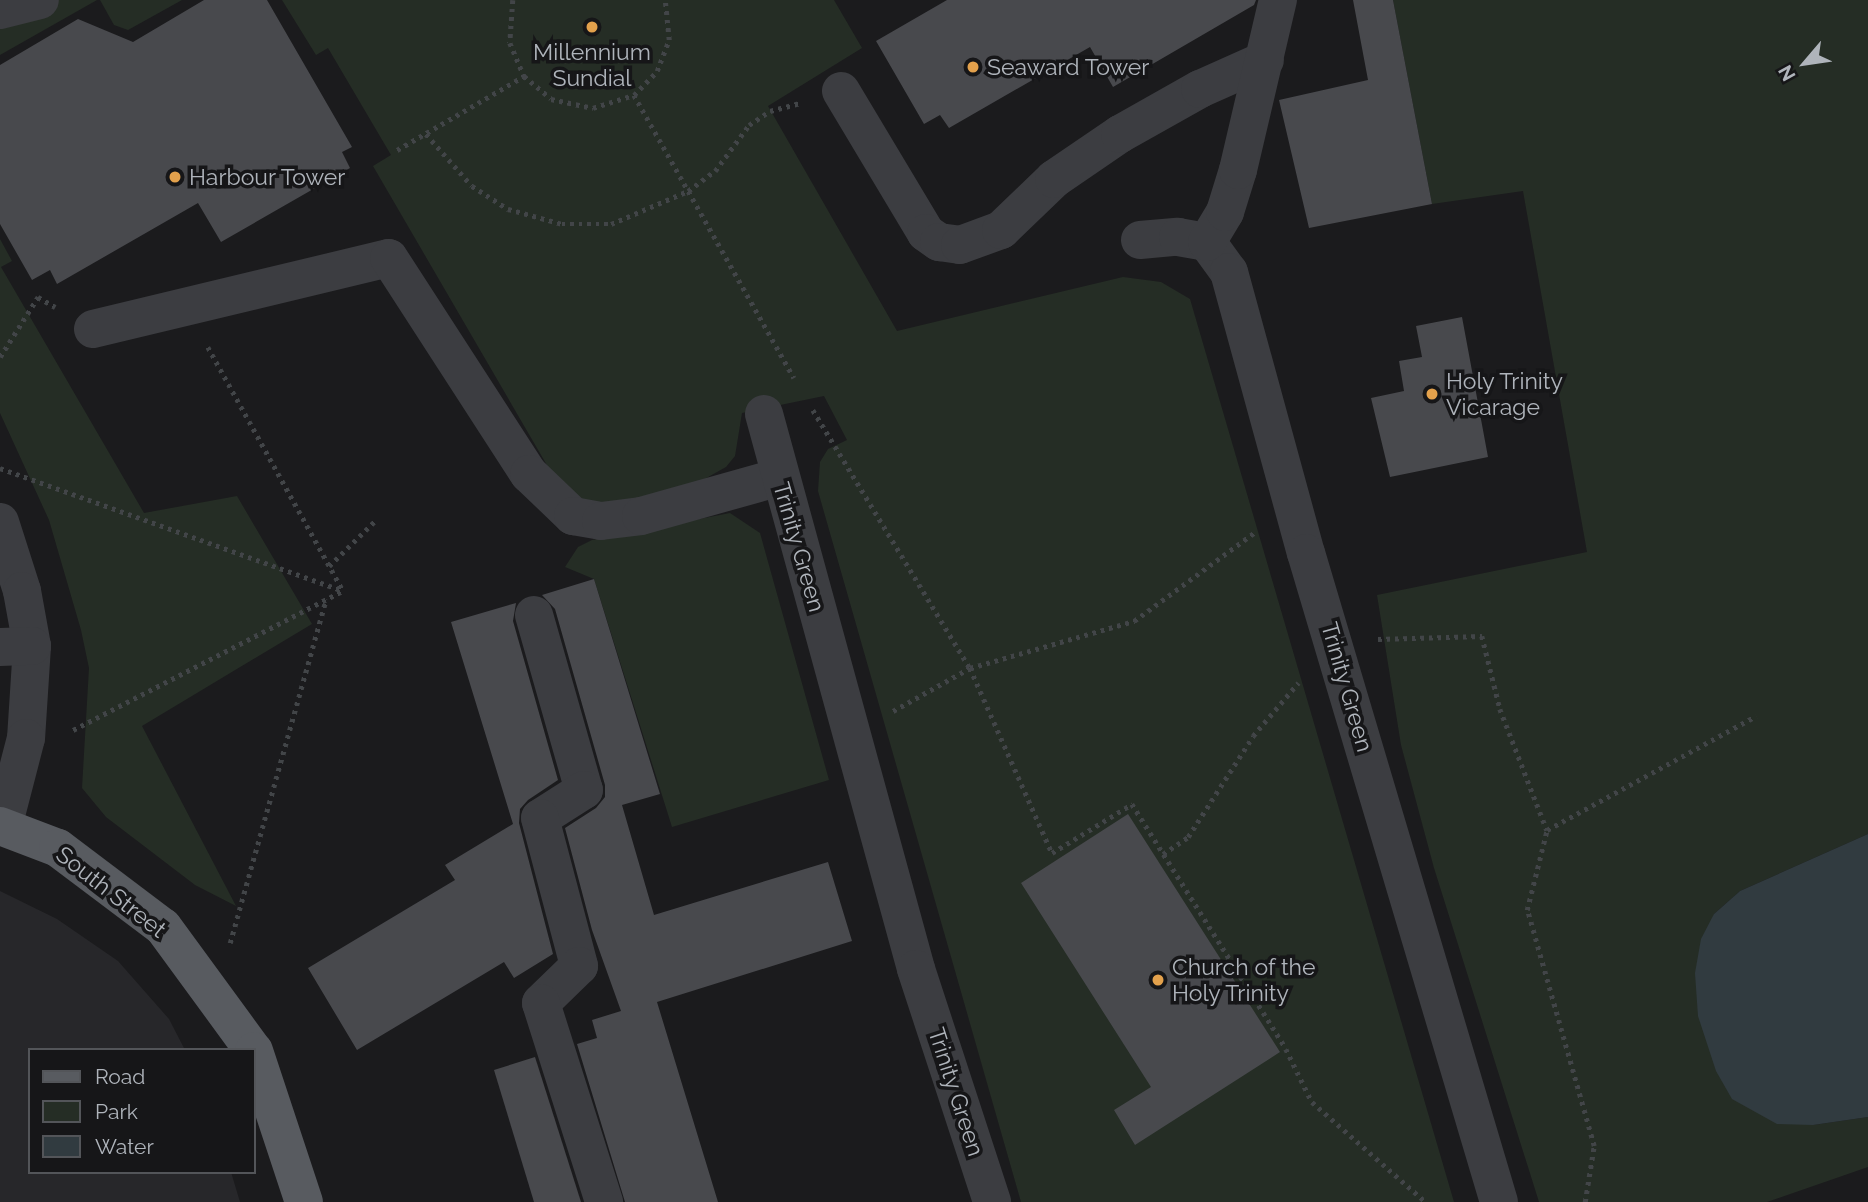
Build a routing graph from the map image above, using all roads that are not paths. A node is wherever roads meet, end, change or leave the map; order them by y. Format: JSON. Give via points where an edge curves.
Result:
{"nodes":[{"id":1,"x":40,"y":0,"type":"edge"},
{"id":2,"x":1278,"y":0,"type":"edge"},
{"id":3,"x":0,"y":10,"type":"edge"},
{"id":4,"x":1265,"y":60,"type":"junction"},
{"id":5,"x":841,"y":91,"type":"road end"},
{"id":6,"x":1140,"y":240,"type":"dead end"},
{"id":7,"x":1207,"y":242,"type":"junction"},
{"id":8,"x":93,"y":330,"type":"road end"},
{"id":9,"x":764,"y":414,"type":"dead end"},
{"id":10,"x":780,"y":477,"type":"junction"},
{"id":11,"x":0,"y":522,"type":"edge"},
{"id":12,"x":534,"y":615,"type":"dead end"},
{"id":13,"x":16,"y":647,"type":"edge"},
{"id":14,"x":2,"y":827,"type":"edge"},
{"id":15,"x":252,"y":1048,"type":"edge"},
{"id":16,"x":256,"y":1059,"type":"edge"},
{"id":17,"x":304,"y":1202,"type":"edge"},
{"id":18,"x":604,"y":1202,"type":"edge"},
{"id":19,"x":992,"y":1202,"type":"edge"},
{"id":20,"x":1499,"y":1202,"type":"edge"}],
"edges":[{"from":1,"to":3,"type":"street"},
{"from":2,"to":4,"type":"street"},
{"from":4,"to":5,"type":"street","via":[[1200,89],[1120,134],[1054,179],[1000,230],[960,245],[939,242],[926,233]]},
{"from":4,"to":7,"type":"street","via":[[1225,212]]},
{"from":6,"to":7,"type":"street","via":[[1193,237]]},
{"from":7,"to":20,"type":"street","name":"Trinity Green","via":[[1229,272],[1292,503]]},
{"from":8,"to":10,"type":"street","via":[[389,258],[530,474],[573,516],[601,521],[641,516]]},
{"from":9,"to":10,"type":"street","name":"Trinity Green"},
{"from":10,"to":19,"type":"street","name":"Trinity Green","via":[[916,969]]},
{"from":11,"to":13,"type":"street","via":[[22,591]]},
{"from":12,"to":18,"type":"street","via":[[584,790],[540,818],[579,966],[541,1003]]},
{"from":13,"to":14,"type":"street","via":[[21,757]]},
{"from":14,"to":15,"type":"main road","name":"South Street","via":[[58,848],[163,927]]},
{"from":16,"to":17,"type":"main road","name":"South Street"}]}
